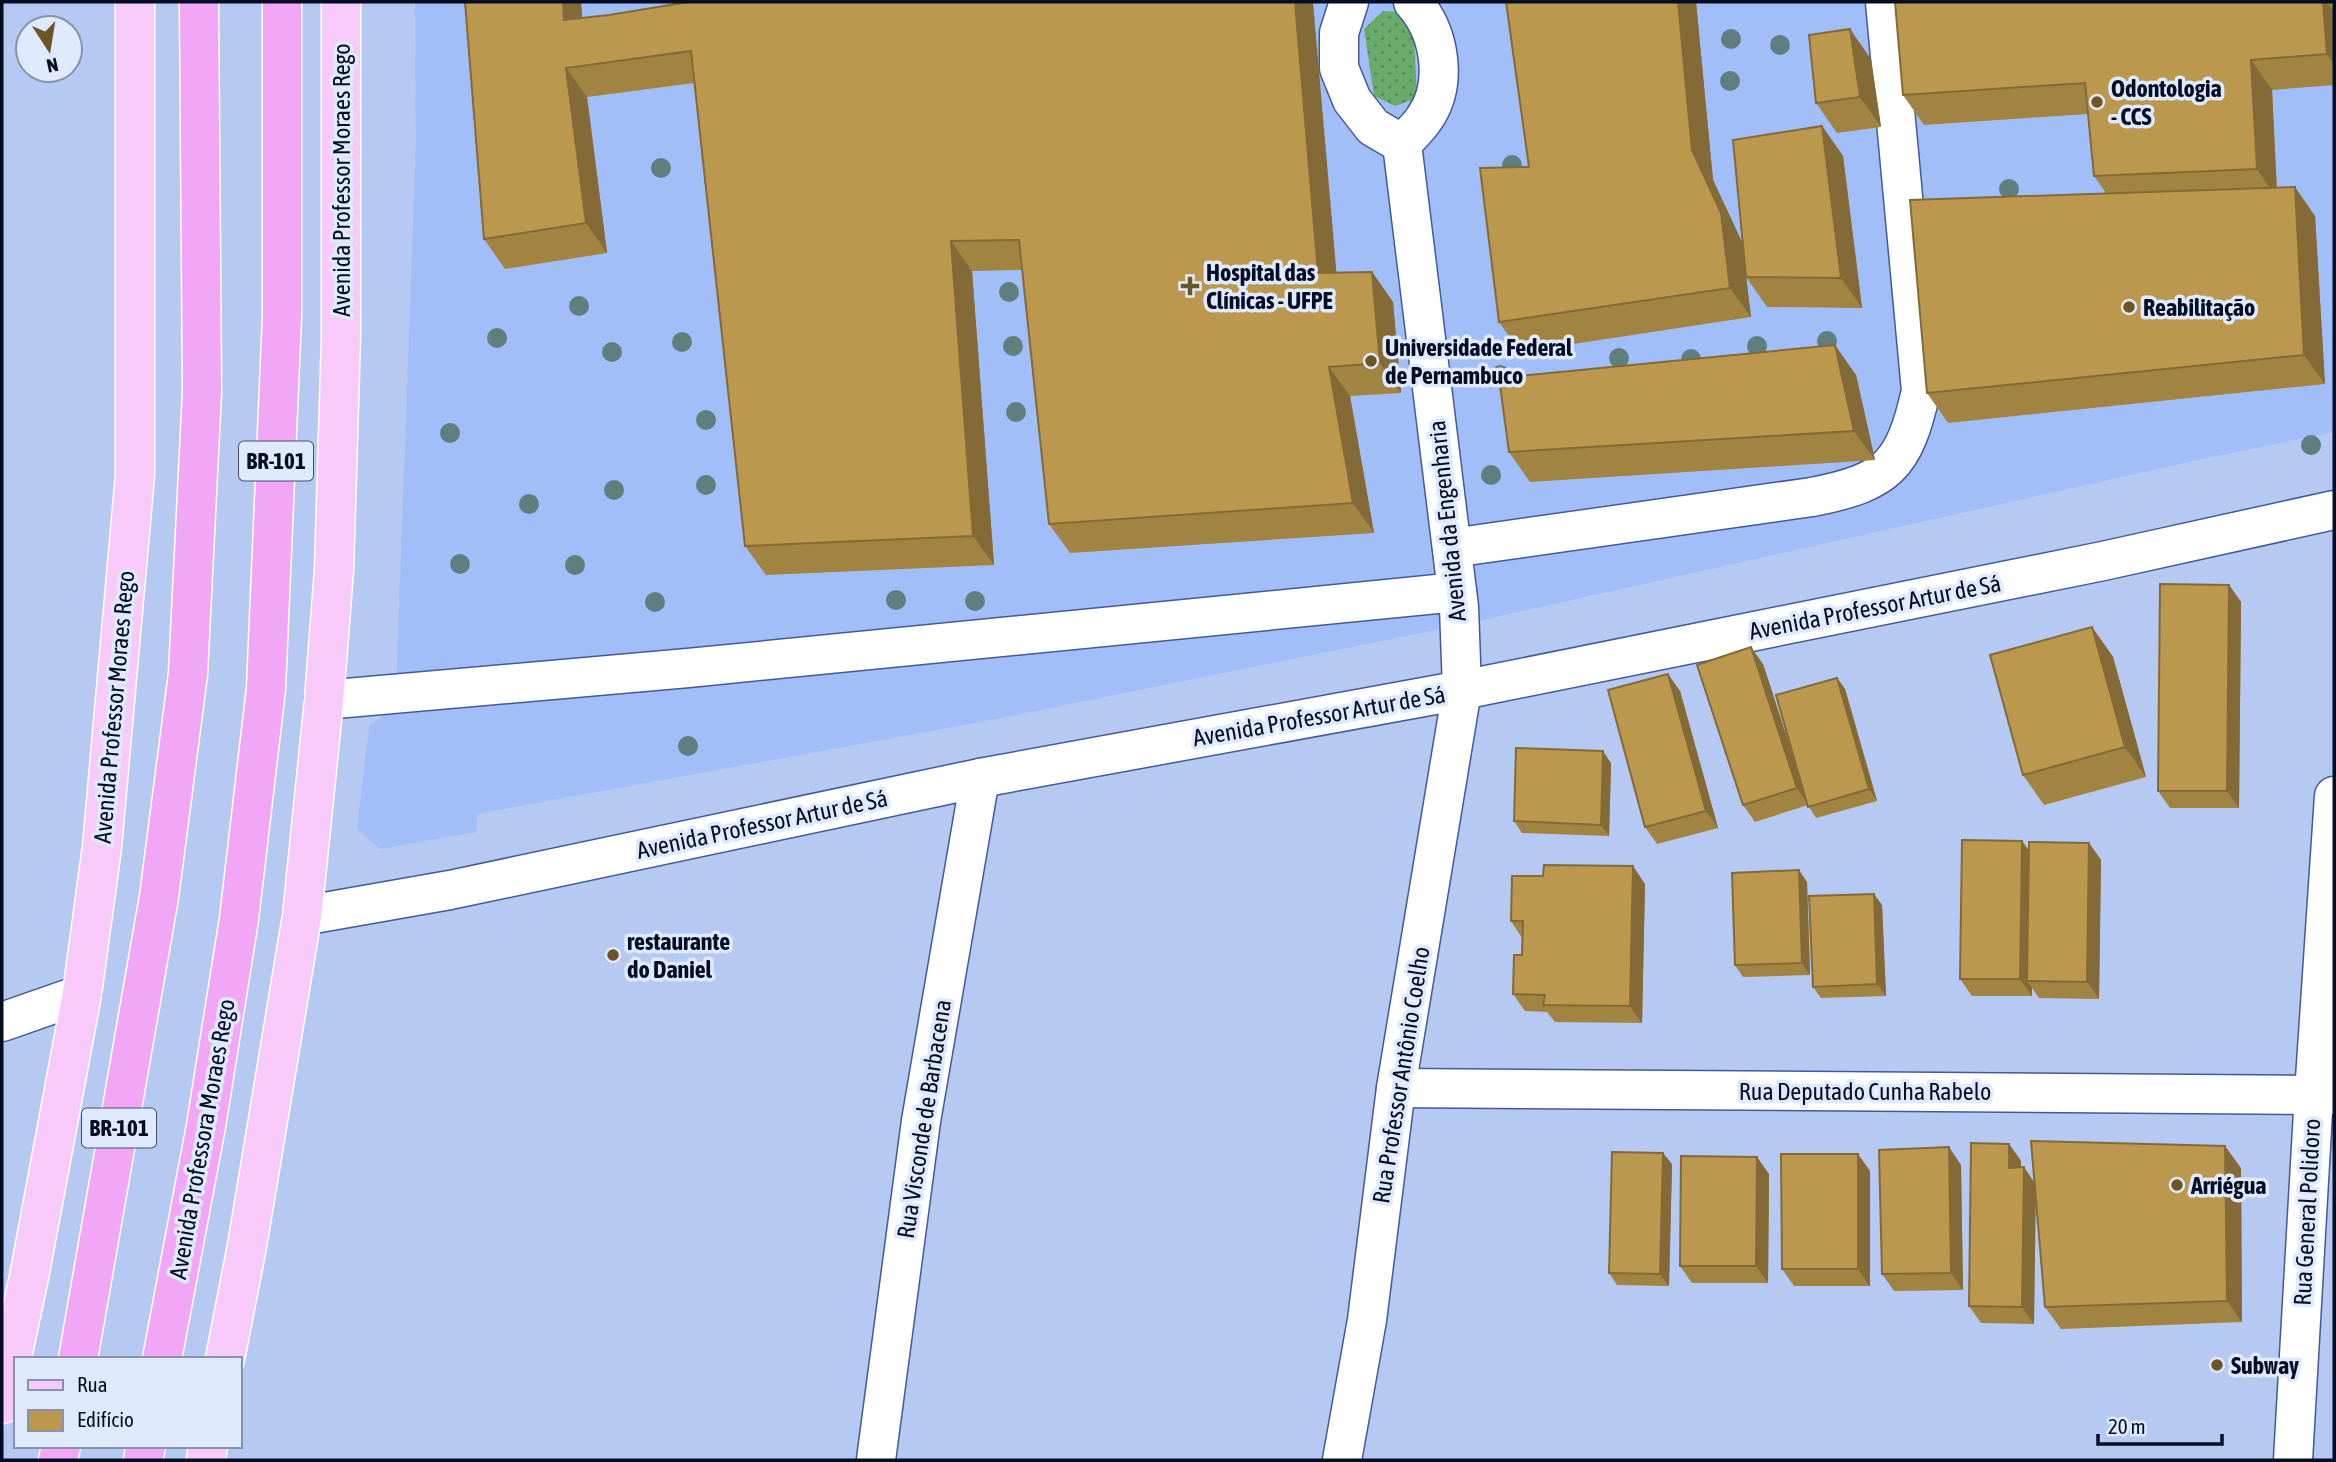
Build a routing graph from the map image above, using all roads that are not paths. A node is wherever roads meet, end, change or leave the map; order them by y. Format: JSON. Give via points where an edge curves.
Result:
{"nodes":[{"id":1,"x":135,"y":2,"type":"edge"},
{"id":2,"x":199,"y":2,"type":"edge"},
{"id":3,"x":282,"y":2,"type":"edge"},
{"id":4,"x":341,"y":2,"type":"edge"},
{"id":5,"x":1349,"y":2,"type":"edge"},
{"id":6,"x":1413,"y":2,"type":"edge"},
{"id":7,"x":1885,"y":2,"type":"edge"},
{"id":8,"x":1402,"y":144,"type":"junction"},
{"id":9,"x":2334,"y":510,"type":"edge"},
{"id":10,"x":1452,"y":548,"type":"junction"},
{"id":11,"x":1457,"y":592,"type":"junction"},
{"id":12,"x":1462,"y":690,"type":"junction"},
{"id":13,"x":324,"y":700,"type":"junction"},
{"id":14,"x":980,"y":778,"type":"junction"},
{"id":15,"x":2334,"y":796,"type":"edge"},
{"id":16,"x":303,"y":916,"type":"junction"},
{"id":17,"x":82,"y":994,"type":"junction"},
{"id":18,"x":2,"y":1022,"type":"edge"},
{"id":19,"x":1396,"y":1088,"type":"junction"},
{"id":20,"x":2324,"y":1094,"type":"edge"},
{"id":21,"x":78,"y":1357,"type":"edge"},
{"id":22,"x":162,"y":1357,"type":"edge"},
{"id":23,"x":225,"y":1357,"type":"edge"},
{"id":24,"x":2,"y":1404,"type":"edge"},
{"id":25,"x":876,"y":1460,"type":"edge"},
{"id":26,"x":1342,"y":1460,"type":"edge"},
{"id":27,"x":2293,"y":1460,"type":"edge"}],
"edges":[{"from":1,"to":17,"type":"main road","name":"Avenida Professor Moraes Rego","via":[[135,475],[102,847]]},
{"from":2,"to":21,"type":"highway","number":"BR-101","via":[[202,392],[188,674],[159,897]]},
{"from":3,"to":22,"type":"highway","name":"Avenida Professora Moraes Rego","number":"BR-101","via":[[282,316],[266,689],[239,919]]},
{"from":4,"to":13,"type":"main road","name":"Avenida Professor Moraes Rego","via":[[341,337],[334,570]]},
{"from":5,"to":8,"type":"street","via":[[1339,33],[1339,68],[1352,100],[1373,127]]},
{"from":6,"to":8,"type":"street","via":[[1425,15],[1438,48],[1438,83],[1426,117]]},
{"from":7,"to":10,"type":"street","via":[[1922,391],[1901,453],[1881,475],[1849,490]]},
{"from":8,"to":10,"type":"street","name":"Avenida da Engenharia"},
{"from":9,"to":12,"type":"street","name":"Avenida Professor Artur de Sá"},
{"from":10,"to":11,"type":"street","name":"Avenida da Engenharia"},
{"from":11,"to":12,"type":"street","name":"Avenida da Engenharia"},
{"from":11,"to":13,"type":"street"},
{"from":12,"to":14,"type":"street","name":"Avenida Professor Artur de Sá"},
{"from":12,"to":19,"type":"street","name":"Rua Professor Antônio Coelho"},
{"from":13,"to":16,"type":"main road","name":"Avenida Professor Moraes Rego"},
{"from":14,"to":16,"type":"street","name":"Avenida Professor Artur de Sá","via":[[450,890]]},
{"from":14,"to":25,"type":"street","name":"Rua Visconde de Barbacena","via":[[921,1121]]},
{"from":15,"to":20,"type":"street","name":"Rua General Polidoro"},
{"from":16,"to":23,"type":"main road","name":"Avenida Professor Moraes Rego"},
{"from":17,"to":18,"type":"street"},
{"from":17,"to":24,"type":"main road","name":"Avenida Professor Moraes Rego"},
{"from":19,"to":20,"type":"street","name":"Rua Deputado Cunha Rabelo"},
{"from":19,"to":26,"type":"street","name":"Rua Professor Antônio Coelho","via":[[1367,1320]]},
{"from":20,"to":27,"type":"street","name":"Rua General Polidoro"}]}
